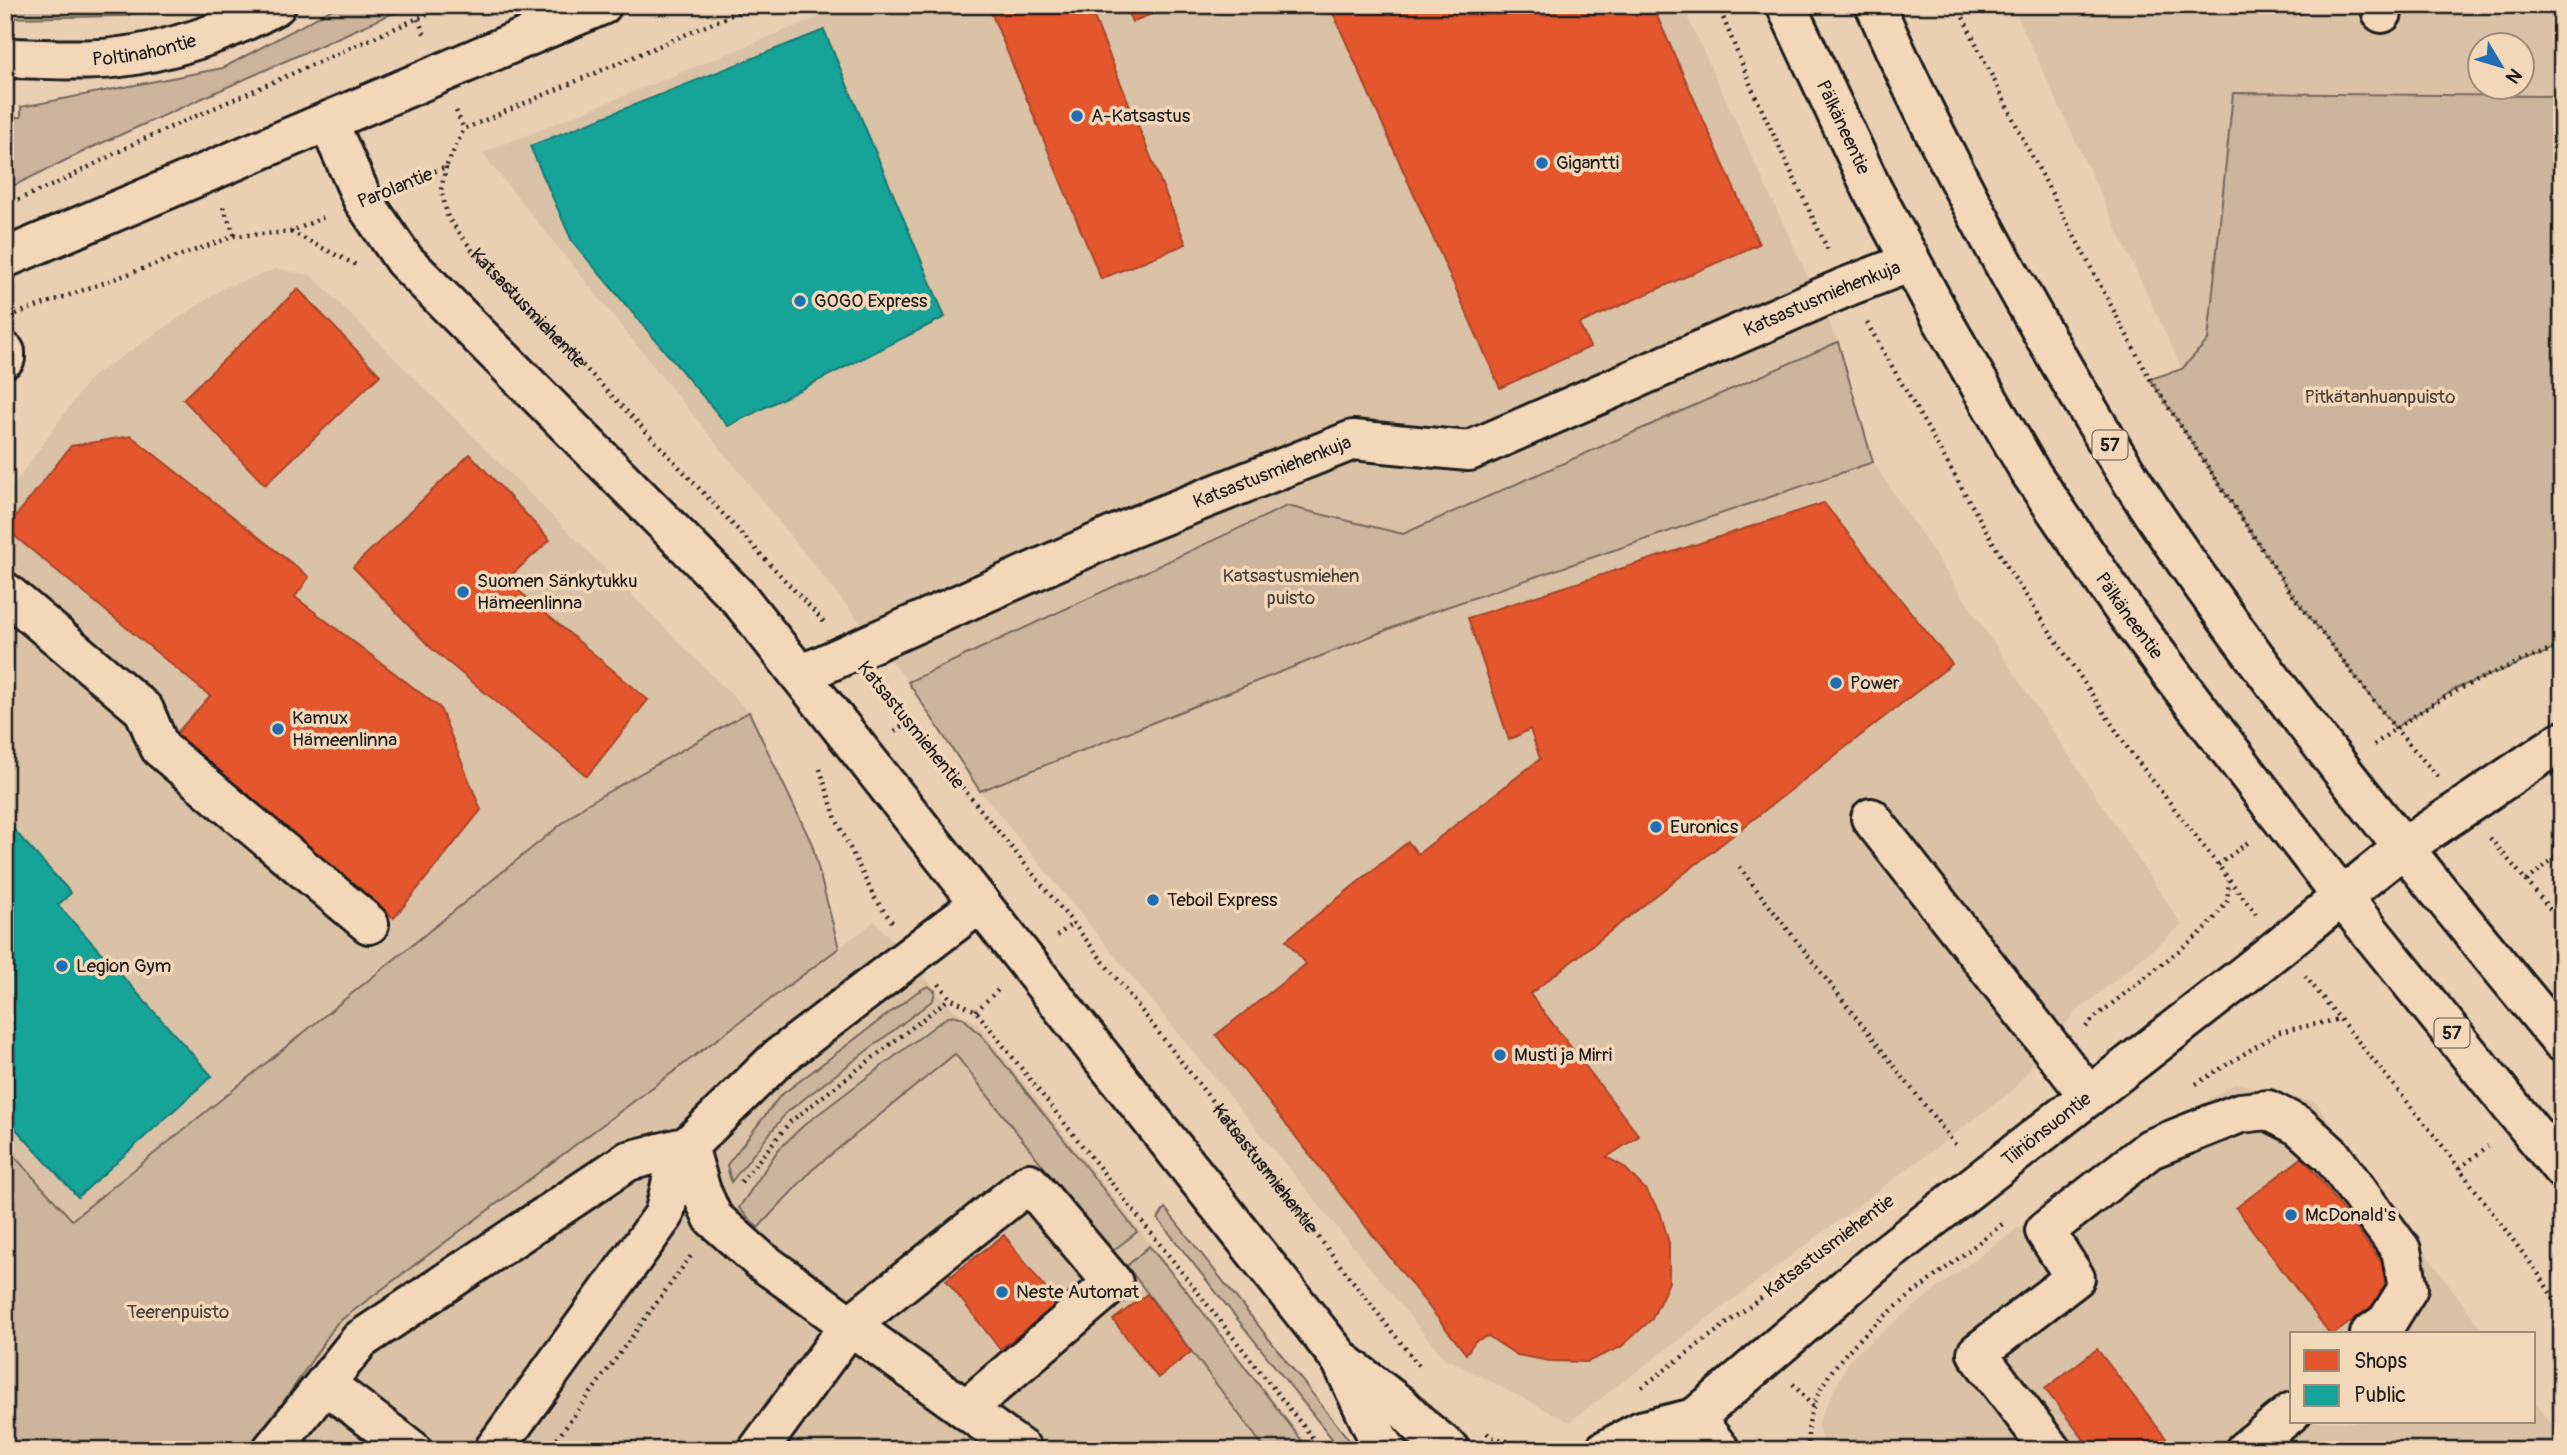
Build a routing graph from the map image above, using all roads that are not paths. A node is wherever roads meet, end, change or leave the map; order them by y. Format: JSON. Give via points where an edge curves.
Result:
{"nodes":[{"id":1,"x":276,"y":5,"type":"edge"},
{"id":2,"x":601,"y":5,"type":"edge"},
{"id":3,"x":1786,"y":5,"type":"edge"},
{"id":4,"x":1875,"y":5,"type":"edge"},
{"id":5,"x":5,"y":58,"type":"edge"},
{"id":6,"x":328,"y":122,"type":"junction"},
{"id":7,"x":5,"y":258,"type":"edge"},
{"id":8,"x":1911,"y":262,"type":"junction"},
{"id":9,"x":5,"y":352,"type":"edge"},
{"id":10,"x":5,"y":358,"type":"edge"},
{"id":11,"x":5,"y":592,"type":"edge"},
{"id":12,"x":800,"y":675,"type":"junction"},
{"id":13,"x":2562,"y":741,"type":"edge"},
{"id":14,"x":1871,"y":818,"type":"dead end"},
{"id":15,"x":2403,"y":848,"type":"junction"},
{"id":16,"x":2342,"y":897,"type":"junction"},
{"id":17,"x":980,"y":903,"type":"junction"},
{"id":18,"x":369,"y":924,"type":"dead end"},
{"id":19,"x":2562,"y":1042,"type":"edge"},
{"id":20,"x":2089,"y":1096,"type":"junction"},
{"id":21,"x":688,"y":1146,"type":"junction"},
{"id":22,"x":2562,"y":1169,"type":"edge"},
{"id":23,"x":850,"y":1325,"type":"junction"},
{"id":24,"x":2374,"y":1332,"type":"edge"},
{"id":25,"x":1341,"y":1360,"type":"junction"},
{"id":26,"x":325,"y":1384,"type":"junction"},
{"id":27,"x":966,"y":1409,"type":"junction"},
{"id":28,"x":2290,"y":1414,"type":"edge"},
{"id":29,"x":1695,"y":1418,"type":"junction"},
{"id":30,"x":1589,"y":1443,"type":"edge"},
{"id":31,"x":1443,"y":1448,"type":"edge"},
{"id":32,"x":272,"y":1450,"type":"edge"},
{"id":33,"x":412,"y":1450,"type":"edge"},
{"id":34,"x":494,"y":1450,"type":"edge"},
{"id":35,"x":758,"y":1450,"type":"edge"},
{"id":36,"x":1022,"y":1450,"type":"edge"},
{"id":37,"x":1387,"y":1450,"type":"edge"},
{"id":38,"x":1673,"y":1450,"type":"edge"},
{"id":39,"x":1720,"y":1450,"type":"edge"},
{"id":40,"x":2051,"y":1450,"type":"edge"},
{"id":41,"x":2245,"y":1450,"type":"edge"}],
"edges":[{"from":1,"to":5,"type":"street","name":"Poltinahontie","via":[[189,43],[113,58]]},
{"from":2,"to":6,"type":"street"},
{"from":3,"to":8,"type":"street","name":"Pälkäneentie","number":"57"},
{"from":4,"to":15,"type":"street","number":"57","via":[[1961,188],[2024,302],[2175,547]]},
{"from":6,"to":7,"type":"street"},
{"from":6,"to":12,"type":"street","via":[[363,200],[404,260],[739,598]]},
{"from":8,"to":12,"type":"street","name":"Katsastusmiehenkuja","via":[[1469,451],[1353,440],[1131,528]]},
{"from":8,"to":16,"type":"street","name":"Pälkäneentie","number":"57","via":[[2030,472],[2126,613]]},
{"from":9,"to":10,"type":"street"},
{"from":11,"to":18,"type":"street","via":[[144,710],[159,748]]},
{"from":12,"to":17,"type":"street"},
{"from":13,"to":15,"type":"street","name":"Tiiriönsuontie"},
{"from":14,"to":20,"type":"street"},
{"from":15,"to":16,"type":"street","name":"Tiiriönsuontie"},
{"from":15,"to":19,"type":"street","number":"57"},
{"from":16,"to":20,"type":"street","name":"Tiiriönsuontie"},
{"from":16,"to":22,"type":"street","name":"Pälkäneentie","number":"57"},
{"from":17,"to":21,"type":"street","via":[[778,1058]]},
{"from":17,"to":25,"type":"street"},
{"from":20,"to":29,"type":"street","name":"Tiiriönsuontie","via":[[1881,1258]]},
{"from":21,"to":23,"type":"street","via":[[701,1191],[704,1234],[760,1260]]},
{"from":21,"to":26,"type":"street","via":[[628,1161],[360,1340]]},
{"from":21,"to":34,"type":"street","via":[[672,1180],[664,1215]]},
{"from":23,"to":27,"type":"street"},
{"from":23,"to":27,"type":"street","via":[[1030,1183],[1113,1283]]},
{"from":23,"to":35,"type":"street"},
{"from":24,"to":40,"type":"street","via":[[2387,1322],[2408,1288],[2401,1250],[2331,1155],[2300,1126],[2268,1110],[2240,1113],[2150,1149],[2045,1231],[2075,1278],[1977,1353]]},
{"from":25,"to":31,"type":"street","via":[[1401,1406]]},
{"from":25,"to":37,"type":"street"},
{"from":26,"to":32,"type":"street"},
{"from":26,"to":33,"type":"street"},
{"from":27,"to":36,"type":"street"},
{"from":28,"to":41,"type":"street"},
{"from":29,"to":30,"type":"street"},
{"from":29,"to":38,"type":"street"},
{"from":29,"to":39,"type":"street"}]}
